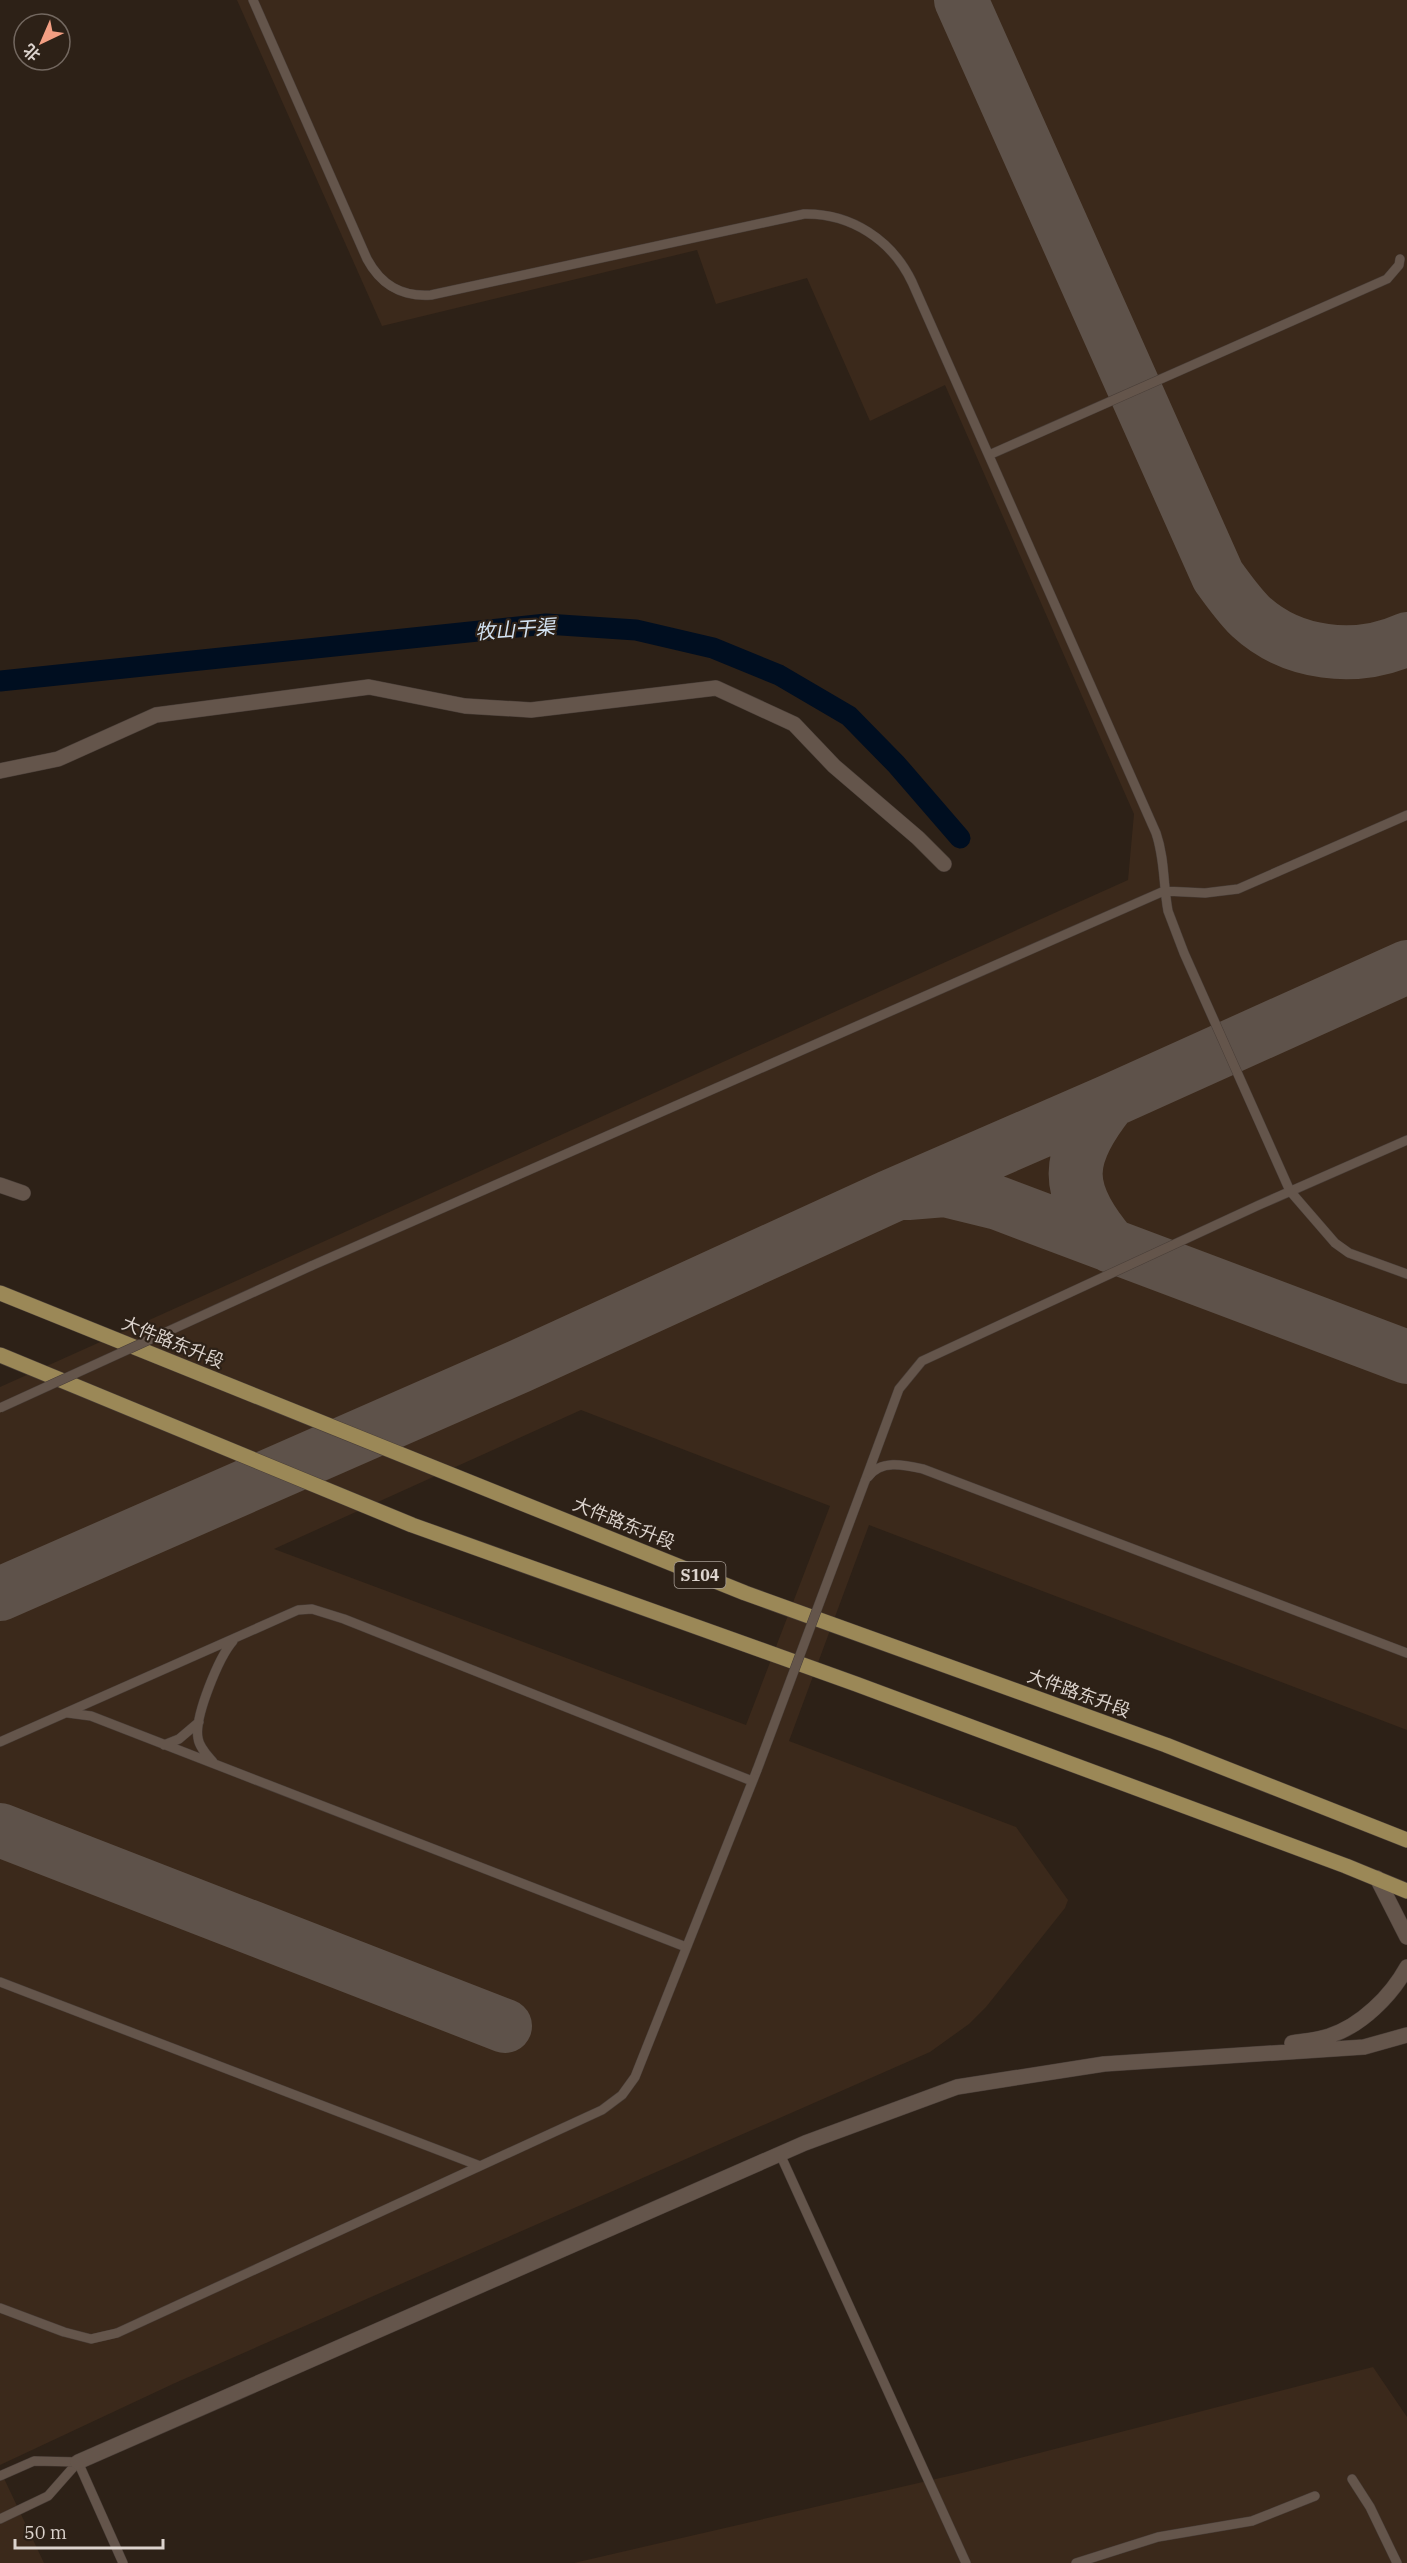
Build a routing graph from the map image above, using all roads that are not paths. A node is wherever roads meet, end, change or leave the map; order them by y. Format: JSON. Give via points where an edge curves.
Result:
{"nodes":[{"id":1,"x":254,"y":0,"type":"edge"},
{"id":2,"x":1400,"y":259,"type":"dead end"},
{"id":3,"x":989,"y":455,"type":"junction"},
{"id":4,"x":0,"y":771,"type":"edge"},
{"id":5,"x":1407,"y":815,"type":"edge"},
{"id":6,"x":944,"y":864,"type":"dead end"},
{"id":7,"x":1164,"y":891,"type":"junction"},
{"id":8,"x":1407,"y":1140,"type":"edge"},
{"id":9,"x":0,"y":1185,"type":"edge"},
{"id":10,"x":1290,"y":1191,"type":"junction"},
{"id":11,"x":23,"y":1194,"type":"dead end"},
{"id":12,"x":1407,"y":1274,"type":"edge"},
{"id":13,"x":0,"y":1293,"type":"edge"},
{"id":14,"x":0,"y":1355,"type":"edge"},
{"id":15,"x":0,"y":1408,"type":"edge"},
{"id":16,"x":865,"y":1481,"type":"junction"},
{"id":17,"x":237,"y":1637,"type":"junction"},
{"id":18,"x":1407,"y":1653,"type":"edge"},
{"id":19,"x":56,"y":1716,"type":"junction"},
{"id":20,"x":199,"y":1722,"type":"junction"},
{"id":21,"x":0,"y":1742,"type":"edge"},
{"id":22,"x":164,"y":1744,"type":"junction"},
{"id":23,"x":214,"y":1763,"type":"junction"},
{"id":24,"x":752,"y":1781,"type":"junction"},
{"id":25,"x":1407,"y":1840,"type":"edge"},
{"id":26,"x":1377,"y":1878,"type":"junction"},
{"id":27,"x":1407,"y":1891,"type":"edge"},
{"id":28,"x":1407,"y":1937,"type":"edge"},
{"id":29,"x":686,"y":1947,"type":"junction"},
{"id":30,"x":1407,"y":1967,"type":"edge"},
{"id":31,"x":0,"y":1982,"type":"edge"},
{"id":32,"x":1407,"y":2035,"type":"edge"},
{"id":33,"x":1225,"y":2056,"type":"junction"},
{"id":34,"x":780,"y":2154,"type":"junction"},
{"id":35,"x":480,"y":2166,"type":"junction"},
{"id":36,"x":0,"y":2307,"type":"edge"},
{"id":37,"x":78,"y":2462,"type":"junction"},
{"id":38,"x":0,"y":2476,"type":"edge"},
{"id":39,"x":1352,"y":2479,"type":"dead end"},
{"id":40,"x":1315,"y":2496,"type":"dead end"},
{"id":41,"x":0,"y":2519,"type":"edge"},
{"id":42,"x":123,"y":2563,"type":"edge"},
{"id":43,"x":966,"y":2563,"type":"edge"},
{"id":44,"x":1076,"y":2563,"type":"edge"},
{"id":45,"x":1397,"y":2563,"type":"edge"}],
"edges":[{"from":1,"to":3,"type":"lane","via":[[367,259],[393,289],[414,296],[431,295],[804,214],[845,220],[888,247],[906,270]]},
{"from":2,"to":3,"type":"lane","via":[[1387,279]]},
{"from":3,"to":7,"type":"lane","via":[[1156,833],[1162,851]]},
{"from":4,"to":6,"type":"street","via":[[58,759],[156,715],[369,687],[465,706],[531,710],[716,688],[794,724],[834,766]]},
{"from":5,"to":7,"type":"lane","via":[[1238,889],[1205,893]]},
{"from":7,"to":10,"type":"lane","via":[[1184,953]]},
{"from":7,"to":15,"type":"lane","bridge":true,"via":[[311,1266]]},
{"from":8,"to":10,"type":"lane"},
{"from":9,"to":11,"type":"street"},
{"from":10,"to":12,"type":"lane","via":[[1335,1243],[1349,1253]]},
{"from":10,"to":16,"type":"lane","via":[[922,1361],[899,1389]]},
{"from":13,"to":25,"type":"main road","name":"大件路东升段","number":"S104","via":[[745,1593],[1166,1745]]},
{"from":14,"to":26,"type":"main road","via":[[412,1525],[856,1684]]},
{"from":16,"to":18,"type":"lane","via":[[881,1467],[904,1465],[923,1469]]},
{"from":16,"to":24,"type":"lane","bridge":true},
{"from":17,"to":19,"type":"lane"},
{"from":17,"to":20,"type":"lane","via":[[218,1665]]},
{"from":17,"to":24,"type":"lane","via":[[298,1610],[312,1609]]},
{"from":19,"to":21,"type":"lane"},
{"from":19,"to":22,"type":"lane","via":[[91,1716]]},
{"from":20,"to":22,"type":"lane","via":[[185,1735]]},
{"from":20,"to":23,"type":"lane","via":[[198,1738]]},
{"from":22,"to":23,"type":"lane"},
{"from":23,"to":29,"type":"lane"},
{"from":24,"to":29,"type":"lane"},
{"from":26,"to":27,"type":"main road"},
{"from":26,"to":28,"type":"street"},
{"from":29,"to":35,"type":"lane","via":[[634,2077],[622,2095],[602,2110]]},
{"from":30,"to":33,"type":"street","via":[[1395,1988],[1365,2016],[1330,2036]]},
{"from":31,"to":35,"type":"lane"},
{"from":32,"to":33,"type":"street","via":[[1364,2047]]},
{"from":33,"to":34,"type":"street","via":[[1104,2064],[957,2087]]},
{"from":34,"to":37,"type":"street"},
{"from":34,"to":43,"type":"lane"},
{"from":35,"to":36,"type":"lane","via":[[117,2333],[91,2338],[64,2332]]},
{"from":37,"to":38,"type":"lane","via":[[34,2460]]},
{"from":37,"to":41,"type":"lane","via":[[48,2496]]},
{"from":37,"to":42,"type":"lane"},
{"from":39,"to":45,"type":"lane"},
{"from":40,"to":44,"type":"lane","via":[[1252,2521],[1158,2537]]}]}
